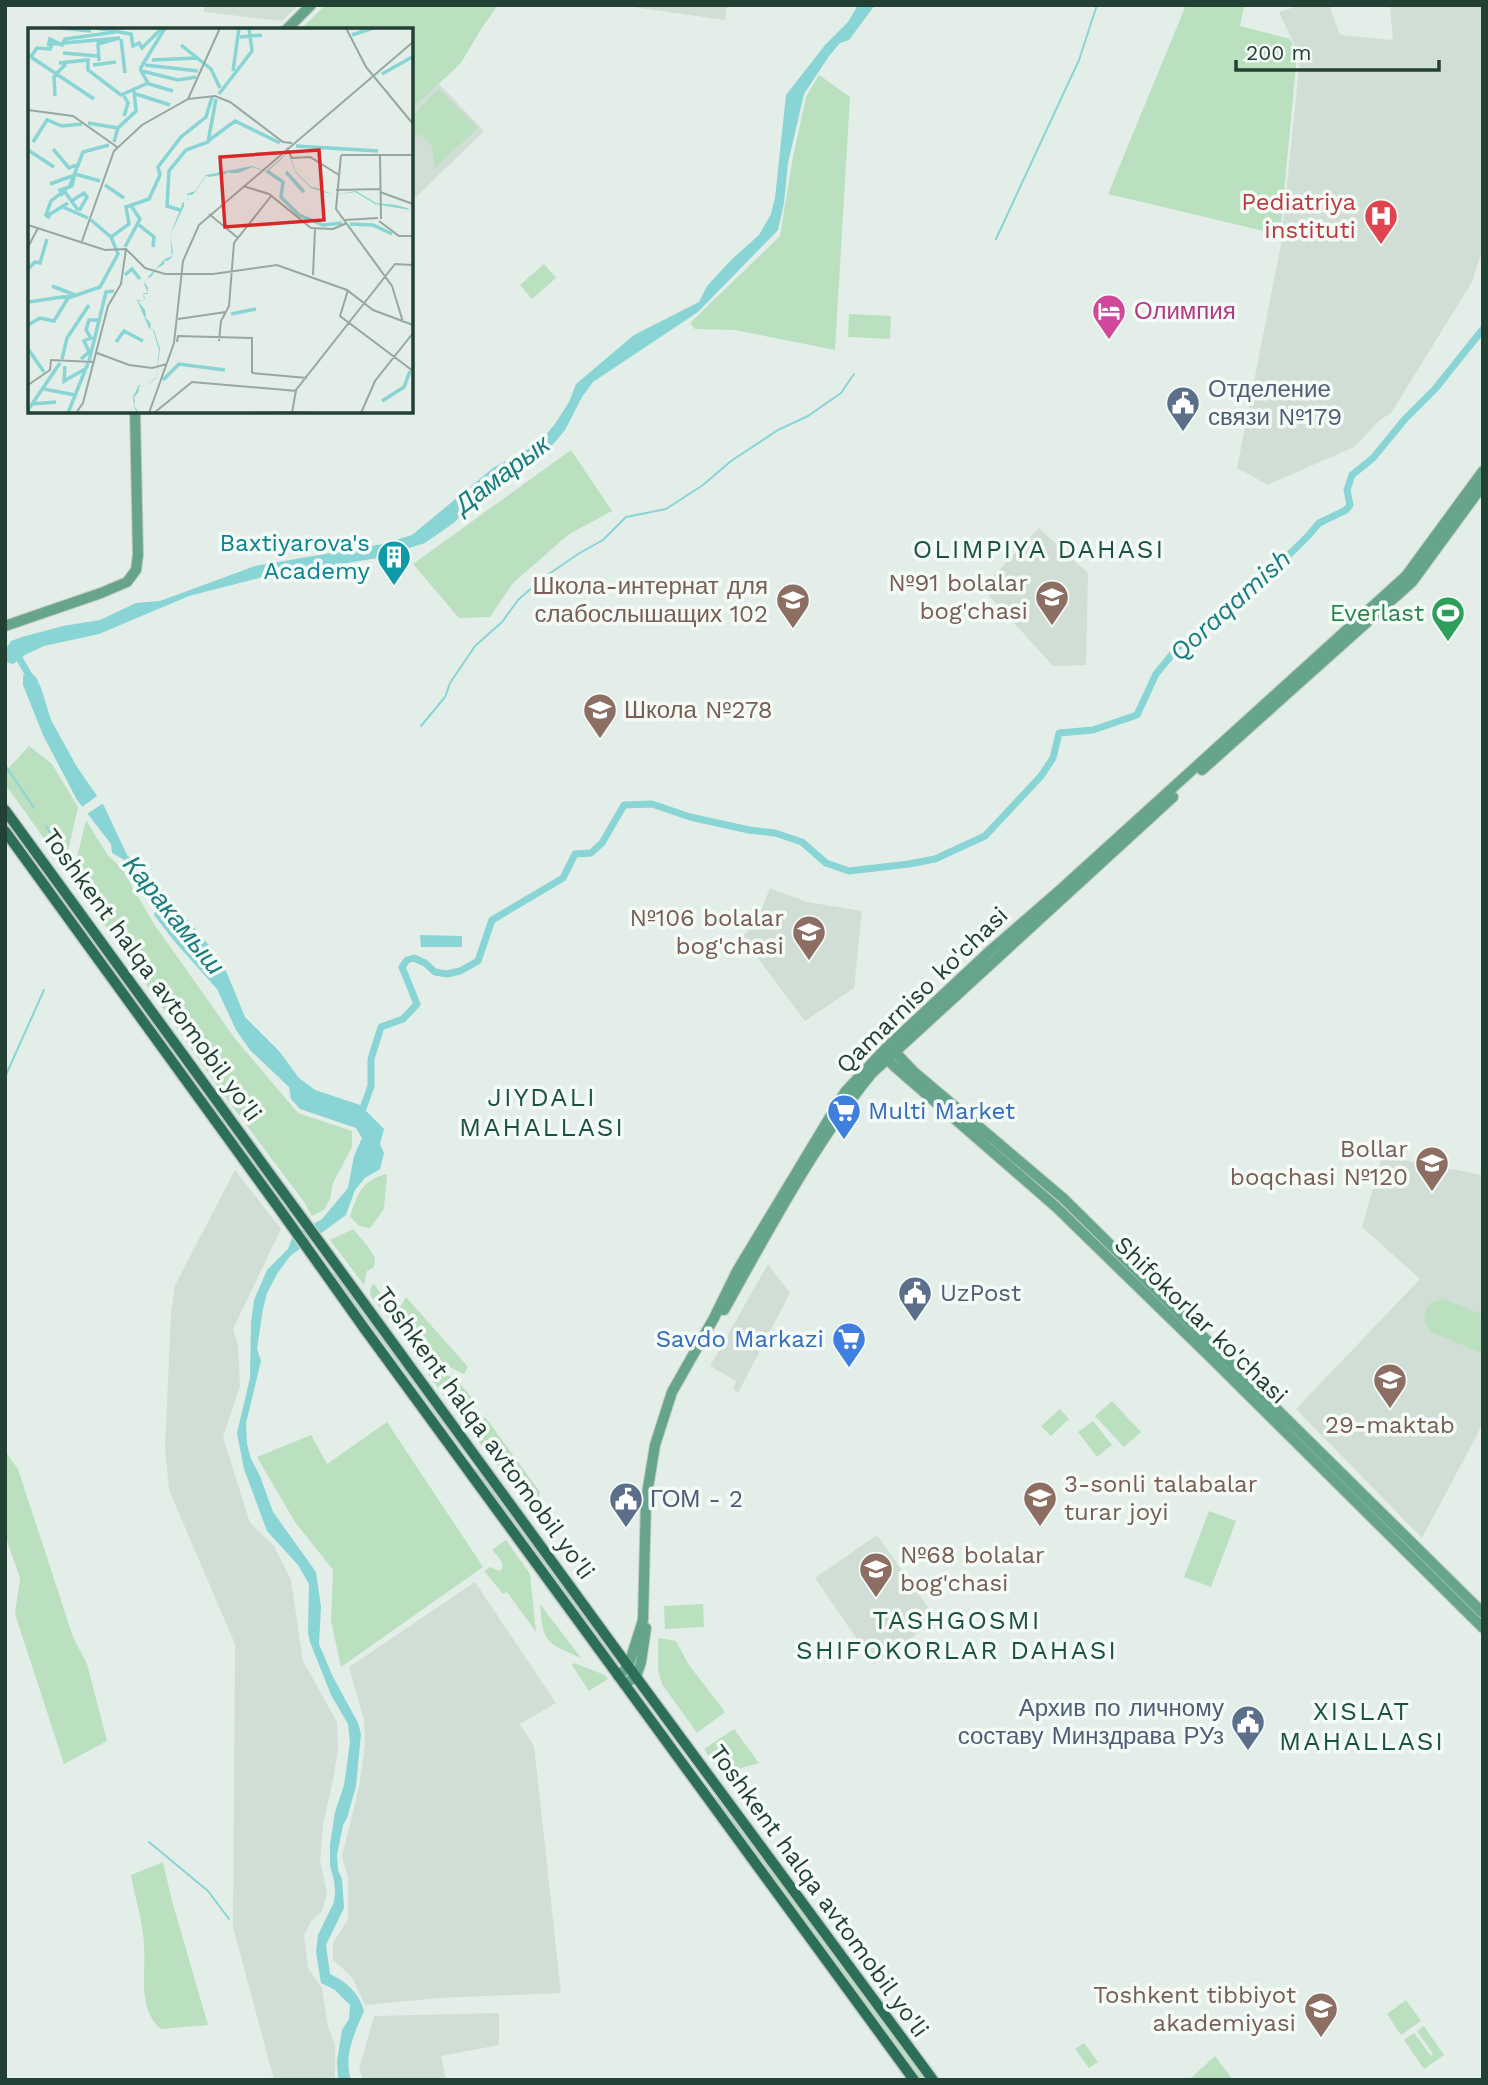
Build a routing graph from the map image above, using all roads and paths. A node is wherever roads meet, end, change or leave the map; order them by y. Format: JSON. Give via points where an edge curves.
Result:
{"nodes":[{"id":1,"x":311,"y":5,"type":"edge"},
{"id":2,"x":288,"y":28,"type":"edge"},
{"id":3,"x":135,"y":413,"type":"edge"},
{"id":4,"x":1483,"y":471,"type":"edge"},
{"id":5,"x":1483,"y":485,"type":"edge"},
{"id":6,"x":5,"y":626,"type":"edge"},
{"id":7,"x":5,"y":810,"type":"edge"},
{"id":8,"x":5,"y":831,"type":"edge"},
{"id":9,"x":42,"y":859,"type":"junction"},
{"id":10,"x":31,"y":868,"type":"junction"},
{"id":11,"x":135,"y":987,"type":"junction"},
{"id":12,"x":123,"y":996,"type":"junction"},
{"id":13,"x":888,"y":1053,"type":"junction"},
{"id":14,"x":478,"y":1458,"type":"junction"},
{"id":15,"x":466,"y":1467,"type":"junction"},
{"id":16,"x":1483,"y":1613,"type":"edge"},
{"id":17,"x":1483,"y":1628,"type":"edge"},
{"id":18,"x":628,"y":1667,"type":"junction"},
{"id":19,"x":636,"y":1677,"type":"junction"},
{"id":20,"x":621,"y":1680,"type":"junction"},
{"id":21,"x":687,"y":1746,"type":"junction"},
{"id":22,"x":675,"y":1754,"type":"junction"},
{"id":23,"x":713,"y":1782,"type":"junction"},
{"id":24,"x":702,"y":1790,"type":"junction"},
{"id":25,"x":914,"y":2080,"type":"edge"},
{"id":26,"x":933,"y":2080,"type":"edge"}],
"edges":[{"from":1,"to":2,"type":"main road"},
{"from":3,"to":6,"type":"main road","via":[[138,555],[134,574],[101,593]]},
{"from":4,"to":13,"type":"main road","name":"Qamarniso ko'chasi","via":[[1406,576],[991,950]]},
{"from":5,"to":13,"type":"main road","name":"Qamarniso ko'chasi","via":[[1412,582]]},
{"from":7,"to":9,"type":"highway","name":"Toshkent halqa avtomobil yo'li"},
{"from":8,"to":10,"type":"highway","name":"Toshkent halqa avtomobil yo'li"},
{"from":9,"to":10,"type":"highway"},
{"from":9,"to":11,"type":"highway","name":"Toshkent halqa avtomobil yo'li"},
{"from":10,"to":12,"type":"highway","name":"Toshkent halqa avtomobil yo'li"},
{"from":11,"to":12,"type":"highway"},
{"from":11,"to":14,"type":"highway","name":"Toshkent halqa avtomobil yo'li"},
{"from":12,"to":15,"type":"highway","name":"Toshkent halqa avtomobil yo'li"},
{"from":13,"to":16,"type":"main road","name":"Shifokorlar ko'chasi","via":[[1063,1198]]},
{"from":13,"to":17,"type":"main road","name":"Shifokorlar ko'chasi","via":[[1056,1207]]},
{"from":13,"to":18,"type":"main road","name":"Qamarniso ko'chasi","via":[[845,1092],[737,1271],[672,1392],[649,1479],[644,1614]]},
{"from":13,"to":19,"type":"main road","name":"Qamarniso ko'chasi","via":[[827,1134],[677,1395],[655,1480],[649,1602]]},
{"from":14,"to":15,"type":"highway"},
{"from":14,"to":18,"type":"highway","name":"Toshkent halqa avtomobil yo'li"},
{"from":15,"to":20,"type":"highway","name":"Toshkent halqa avtomobil yo'li"},
{"from":18,"to":19,"type":"highway","name":"Toshkent halqa avtomobil yo'li"},
{"from":18,"to":20,"type":"main road"},
{"from":19,"to":20,"type":"main road"},
{"from":19,"to":21,"type":"highway","name":"Toshkent halqa avtomobil yo'li"},
{"from":20,"to":22,"type":"highway","name":"Toshkent halqa avtomobil yo'li"},
{"from":21,"to":22,"type":"highway"},
{"from":21,"to":23,"type":"highway","name":"Toshkent halqa avtomobil yo'li"},
{"from":22,"to":24,"type":"highway","name":"Toshkent halqa avtomobil yo'li"},
{"from":23,"to":24,"type":"highway"},
{"from":23,"to":26,"type":"highway","name":"Toshkent halqa avtomobil yo'li"},
{"from":24,"to":25,"type":"highway","name":"Toshkent halqa avtomobil yo'li"}]}
